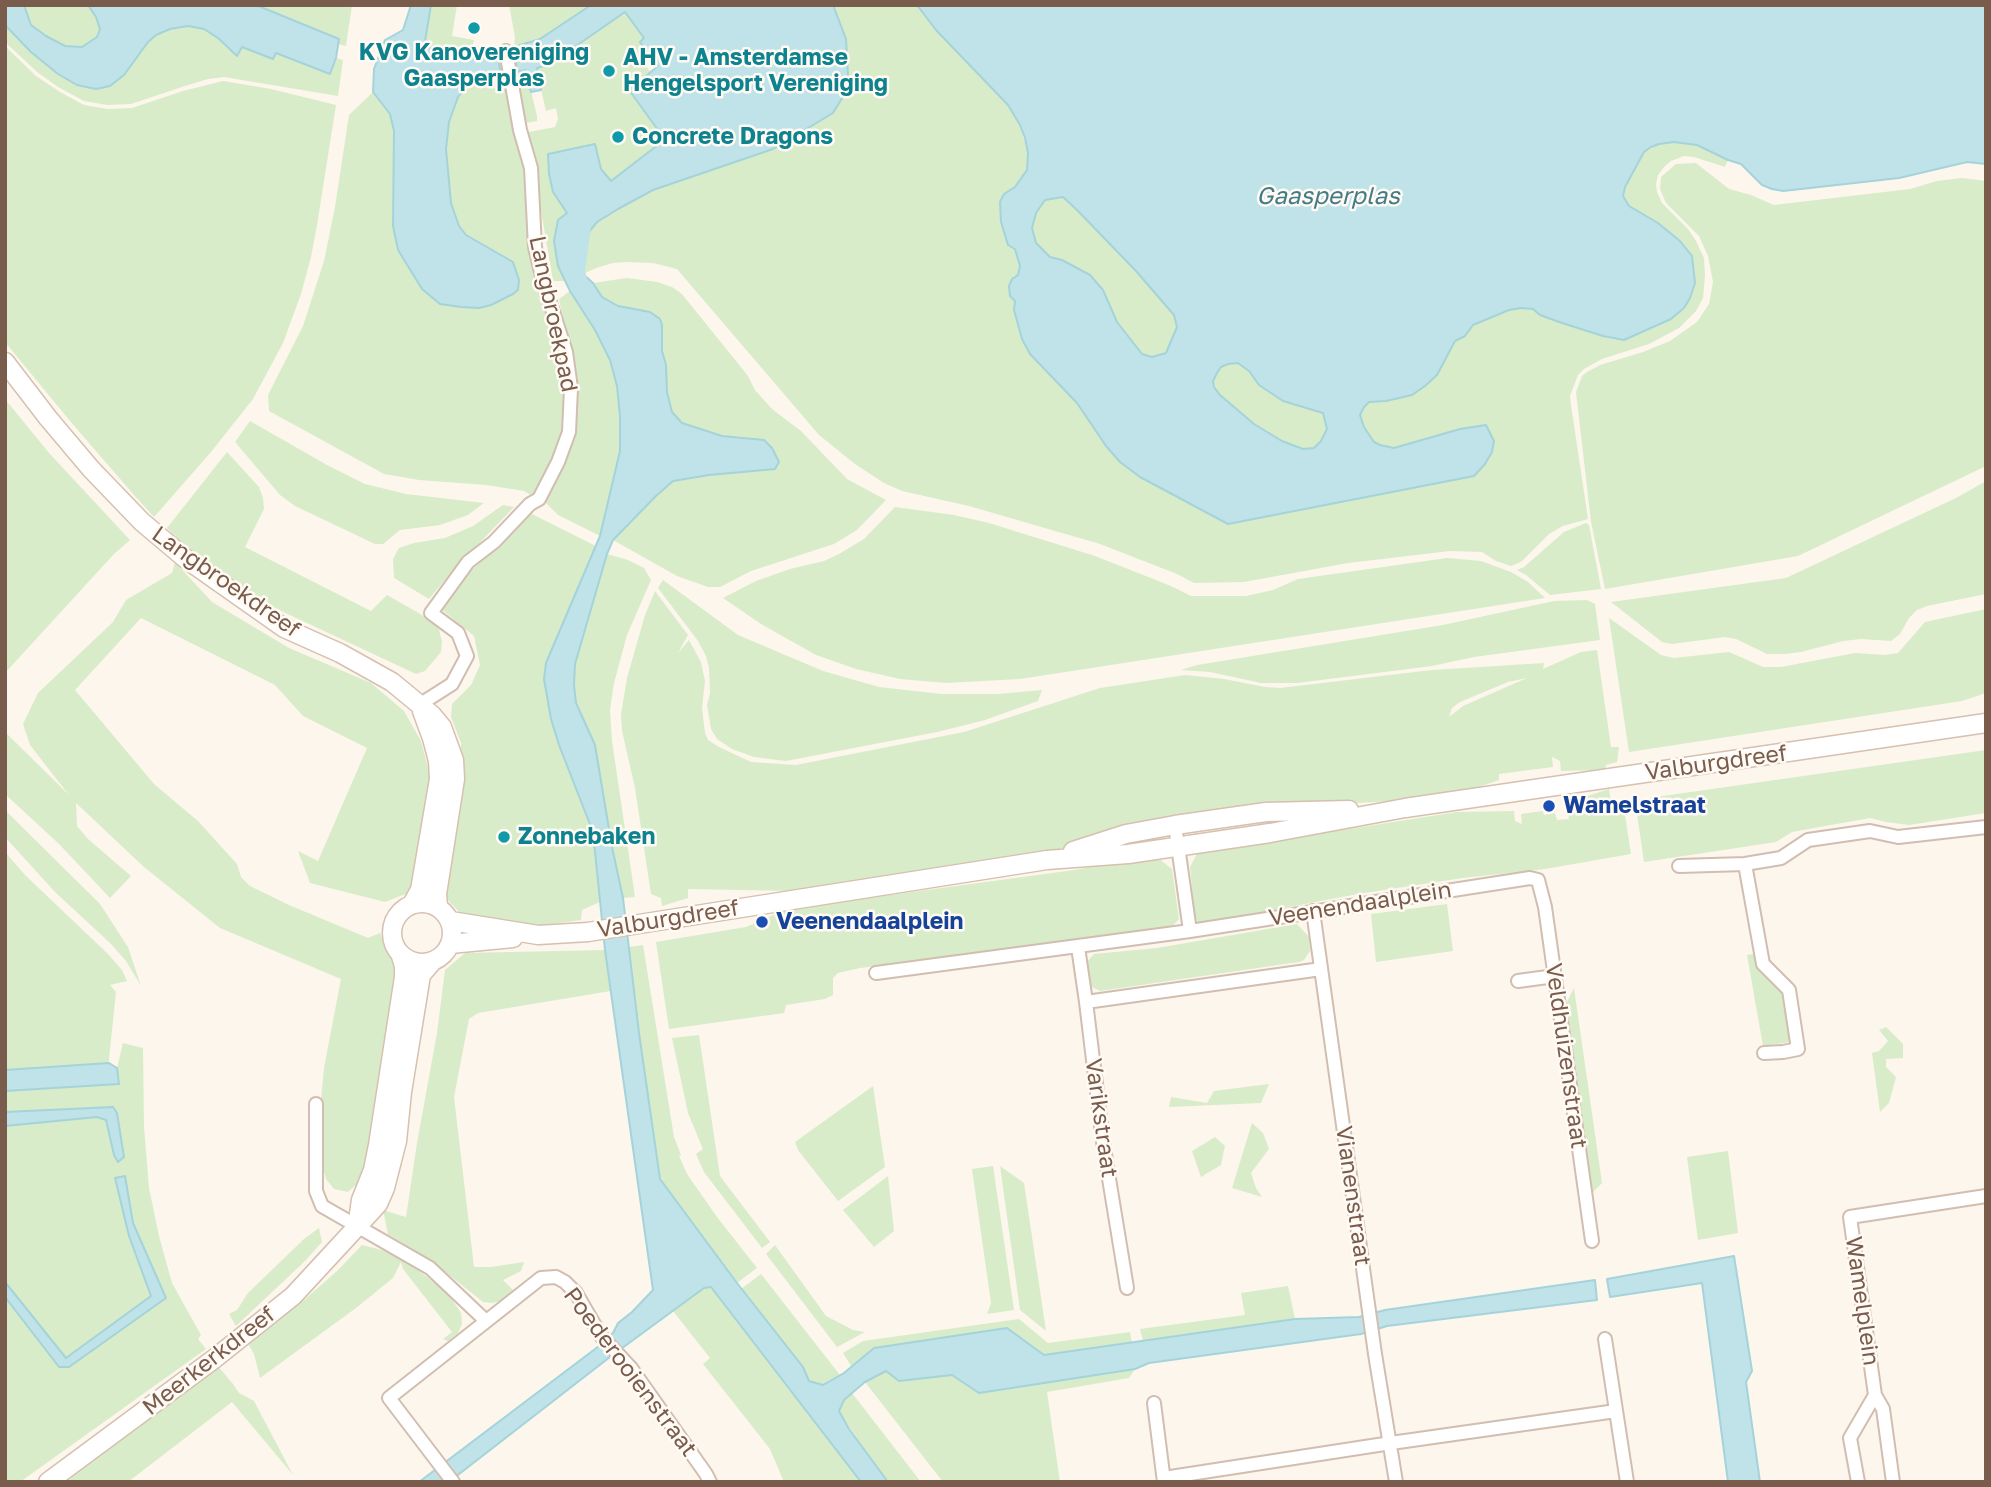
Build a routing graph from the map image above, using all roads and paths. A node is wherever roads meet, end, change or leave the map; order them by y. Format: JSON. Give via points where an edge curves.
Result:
{"nodes":[{"id":1,"x":506,"y":51,"type":"dead end"},
{"id":2,"x":5,"y":362,"type":"edge"},
{"id":3,"x":419,"y":705,"type":"junction"},
{"id":4,"x":1986,"y":723,"type":"edge"},
{"id":5,"x":1405,"y":808,"type":"junction"},
{"id":6,"x":1175,"y":825,"type":"junction"},
{"id":7,"x":1986,"y":827,"type":"edge"},
{"id":8,"x":1178,"y":846,"type":"junction"},
{"id":9,"x":1047,"y":860,"type":"junction"},
{"id":10,"x":1745,"y":864,"type":"junction"},
{"id":11,"x":1679,"y":866,"type":"dead end"},
{"id":12,"x":1530,"y":878,"type":"joint"},
{"id":13,"x":412,"y":904,"type":"junction"},
{"id":14,"x":438,"y":906,"type":"junction"},
{"id":15,"x":1313,"y":911,"type":"junction"},
{"id":16,"x":451,"y":921,"type":"junction"},
{"id":17,"x":1190,"y":931,"type":"junction"},
{"id":18,"x":538,"y":935,"type":"junction"},
{"id":19,"x":450,"y":944,"type":"junction"},
{"id":20,"x":1078,"y":947,"type":"junction"},
{"id":21,"x":400,"y":953,"type":"junction"},
{"id":22,"x":433,"y":961,"type":"junction"},
{"id":23,"x":1321,"y":969,"type":"junction"},
{"id":24,"x":876,"y":973,"type":"dead end"},
{"id":25,"x":1555,"y":976,"type":"junction"},
{"id":26,"x":1518,"y":981,"type":"dead end"},
{"id":27,"x":1086,"y":1002,"type":"junction"},
{"id":28,"x":1764,"y":1053,"type":"dead end"},
{"id":29,"x":316,"y":1104,"type":"dead end"},
{"id":30,"x":1986,"y":1196,"type":"edge"},
{"id":31,"x":357,"y":1227,"type":"junction"},
{"id":32,"x":1592,"y":1241,"type":"dead end"},
{"id":33,"x":1127,"y":1288,"type":"dead end"},
{"id":34,"x":486,"y":1321,"type":"junction"},
{"id":35,"x":1605,"y":1339,"type":"dead end"},
{"id":36,"x":1875,"y":1395,"type":"junction"},
{"id":37,"x":1154,"y":1403,"type":"dead end"},
{"id":38,"x":1616,"y":1412,"type":"junction"},
{"id":39,"x":1391,"y":1443,"type":"junction"},
{"id":40,"x":1164,"y":1480,"type":"edge"},
{"id":41,"x":48,"y":1482,"type":"edge"},
{"id":42,"x":453,"y":1482,"type":"edge"},
{"id":43,"x":709,"y":1482,"type":"edge"},
{"id":44,"x":1396,"y":1482,"type":"edge"},
{"id":45,"x":1627,"y":1482,"type":"edge"},
{"id":46,"x":1858,"y":1482,"type":"edge"},
{"id":47,"x":1893,"y":1482,"type":"edge"}],
"edges":[{"from":1,"to":3,"type":"street","name":"Langbroekpad","via":[[531,168],[535,247],[572,388],[569,432],[538,499],[468,562],[431,613],[458,632],[467,656],[452,684]]},
{"from":2,"to":3,"type":"main road","name":"Langbroekdreef","via":[[91,469],[186,559],[284,628],[392,682]]},
{"from":3,"to":13,"type":"main road","via":[[438,761],[439,779],[420,890]]},
{"from":3,"to":14,"type":"main road","name":"Langbroekdreef","via":[[442,727],[454,760]]},
{"from":4,"to":5,"type":"main road","name":"Valburgdreef"},
{"from":5,"to":6,"type":"main road","name":"Valburgdreef","via":[[1266,812]]},
{"from":5,"to":8,"type":"main road","name":"Valburgdreef"},
{"from":6,"to":8,"type":"street"},
{"from":6,"to":9,"type":"main road","name":"Valburgdreef","via":[[1126,834]]},
{"from":7,"to":10,"type":"street","via":[[1898,837],[1870,831],[1808,840],[1781,858]]},
{"from":8,"to":9,"type":"main road","name":"Valburgdreef"},
{"from":8,"to":17,"type":"street"},
{"from":9,"to":18,"type":"main road","name":"Valburgdreef","via":[[588,932]]},
{"from":10,"to":11,"type":"street"},
{"from":10,"to":28,"type":"street","via":[[1763,964],[1789,990],[1798,1049]]},
{"from":12,"to":15,"type":"street","name":"Veenendaalplein"},
{"from":12,"to":25,"type":"street","name":"Veldhuizenstraat","via":[[1538,880],[1541,889]]},
{"from":13,"to":14,"type":"main road"},
{"from":13,"to":21,"type":"main road","via":[[393,922],[393,943]]},
{"from":14,"to":16,"type":"main road"},
{"from":15,"to":17,"type":"street","name":"Veenendaalplein"},
{"from":15,"to":23,"type":"street","name":"Vianenstraat"},
{"from":16,"to":18,"type":"main road","name":"Valburgdreef"},
{"from":16,"to":19,"type":"main road"},
{"from":17,"to":20,"type":"street","name":"Veenendaalplein"},
{"from":18,"to":19,"type":"main road","name":"Valburgdreef"},
{"from":19,"to":22,"type":"main road"},
{"from":20,"to":24,"type":"street","name":"Veenendaalplein"},
{"from":20,"to":27,"type":"street","name":"Varikstraat"},
{"from":21,"to":22,"type":"main road","via":[[416,963]]},
{"from":21,"to":31,"type":"main road","via":[[404,976],[378,1145]]},
{"from":22,"to":31,"type":"main road","name":"Meerkerkdreef","via":[[421,975],[391,1168],[378,1204]]},
{"from":23,"to":27,"type":"street"},
{"from":23,"to":39,"type":"street","name":"Vianenstraat"},
{"from":25,"to":26,"type":"street"},
{"from":25,"to":32,"type":"street","name":"Veldhuizenstraat"},
{"from":27,"to":33,"type":"street","name":"Varikstraat"},
{"from":29,"to":31,"type":"street","via":[[318,1201]]},
{"from":30,"to":36,"type":"street","name":"Wamelplein","via":[[1850,1217]]},
{"from":31,"to":34,"type":"street","via":[[430,1268]]},
{"from":31,"to":41,"type":"main road","name":"Meerkerkdreef","via":[[293,1296],[247,1334]]},
{"from":34,"to":42,"type":"street","via":[[389,1398]]},
{"from":34,"to":43,"type":"street","name":"Poederooienstraat","via":[[541,1278],[556,1278],[570,1288]]},
{"from":35,"to":38,"type":"street"},
{"from":36,"to":46,"type":"street","name":"Wamelplein","via":[[1850,1438]]},
{"from":36,"to":47,"type":"street","name":"Wamelplein","via":[[1882,1409]]},
{"from":37,"to":40,"type":"street"},
{"from":38,"to":39,"type":"street"},
{"from":38,"to":45,"type":"street"},
{"from":39,"to":40,"type":"street"},
{"from":39,"to":44,"type":"street","name":"Vianenstraat"}]}
